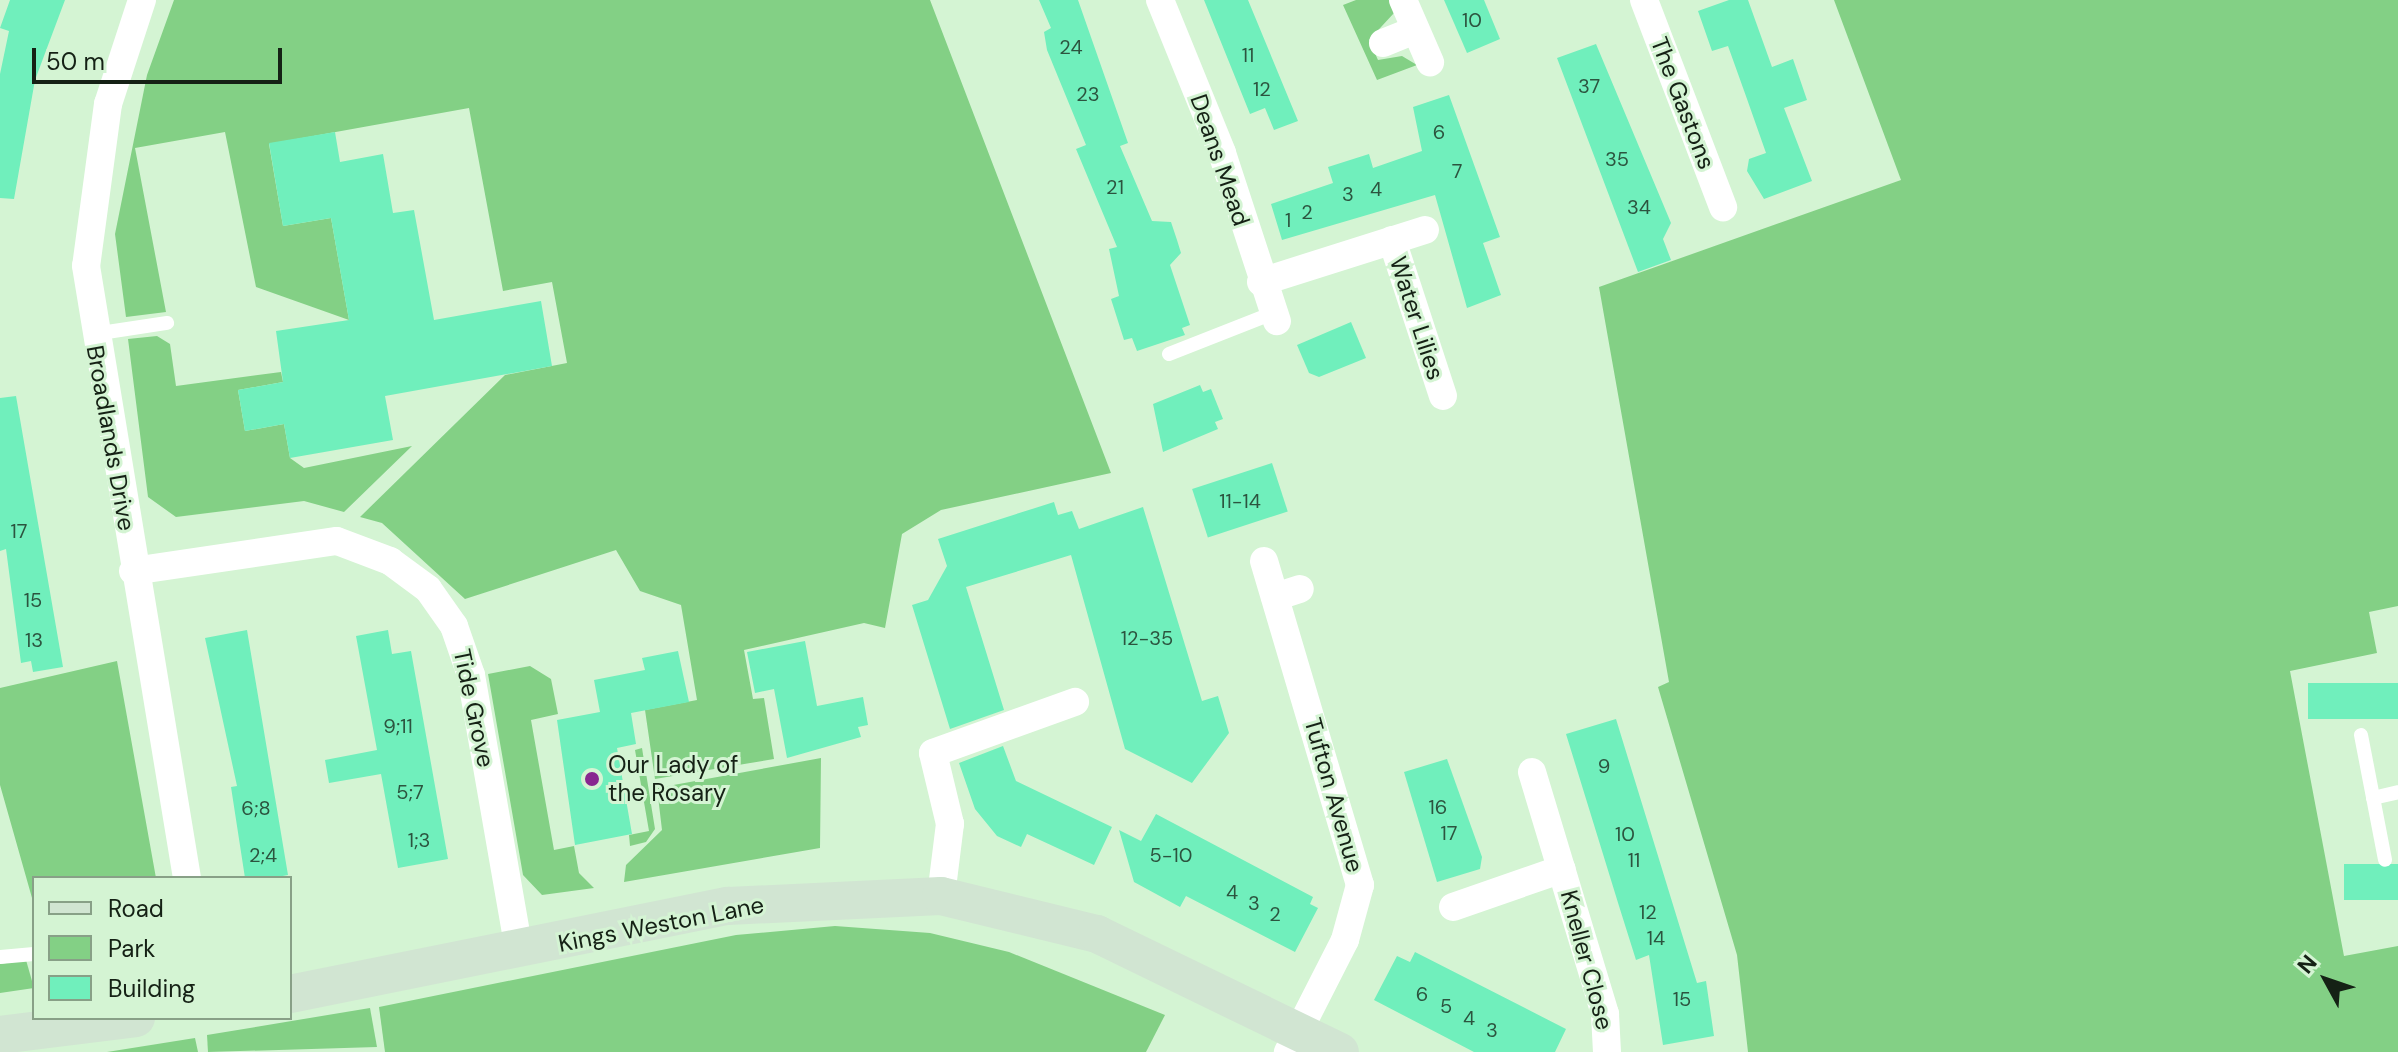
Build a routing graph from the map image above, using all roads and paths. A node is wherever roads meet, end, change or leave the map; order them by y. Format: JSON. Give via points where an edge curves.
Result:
{"nodes":[{"id":1,"x":142,"y":0,"type":"edge"},
{"id":2,"x":1160,"y":0,"type":"edge"},
{"id":3,"x":1403,"y":0,"type":"edge"},
{"id":4,"x":1644,"y":0,"type":"edge"},
{"id":5,"x":1416,"y":30,"type":"junction"},
{"id":6,"x":1383,"y":43,"type":"dead end"},
{"id":7,"x":1430,"y":62,"type":"dead end"},
{"id":8,"x":1723,"y":207,"type":"dead end"},
{"id":9,"x":1425,"y":230,"type":"dead end"},
{"id":10,"x":1392,"y":240,"type":"junction"},
{"id":11,"x":1261,"y":282,"type":"junction"},
{"id":12,"x":1275,"y":317,"type":"joint"},
{"id":13,"x":167,"y":323,"type":"dead end"},
{"id":14,"x":94,"y":334,"type":"junction"},
{"id":15,"x":1169,"y":354,"type":"dead end"},
{"id":16,"x":1443,"y":396,"type":"dead end"},
{"id":17,"x":1264,"y":561,"type":"dead end"},
{"id":18,"x":133,"y":571,"type":"junction"},
{"id":19,"x":1075,"y":702,"type":"dead end"},
{"id":20,"x":2361,"y":735,"type":"dead end"},
{"id":21,"x":1532,"y":772,"type":"dead end"},
{"id":22,"x":2398,"y":792,"type":"edge"},
{"id":23,"x":2373,"y":798,"type":"junction"},
{"id":24,"x":2385,"y":860,"type":"dead end"},
{"id":25,"x":1562,"y":869,"type":"junction"},
{"id":26,"x":187,"y":876,"type":"edge"},
{"id":27,"x":941,"y":896,"type":"junction"},
{"id":28,"x":1453,"y":907,"type":"dead end"},
{"id":29,"x":519,"y":951,"type":"junction"},
{"id":30,"x":32,"y":954,"type":"edge"},
{"id":31,"x":0,"y":957,"type":"edge"},
{"id":32,"x":292,"y":994,"type":"edge"},
{"id":33,"x":105,"y":1020,"type":"edge"},
{"id":34,"x":59,"y":1023,"type":"edge"},
{"id":35,"x":0,"y":1035,"type":"edge"},
{"id":36,"x":1294,"y":1042,"type":"edge"},
{"id":37,"x":1340,"y":1052,"type":"edge"},
{"id":38,"x":1607,"y":1052,"type":"edge"}],
"edges":[{"from":1,"to":14,"type":"street","name":"Broadlands Drive","via":[[92,182],[86,266]]},
{"from":2,"to":11,"type":"street","name":"Deans Mead","via":[[1222,153]]},
{"from":3,"to":5,"type":"street"},
{"from":4,"to":8,"type":"street","name":"The Gastons"},
{"from":5,"to":6,"type":"street"},
{"from":5,"to":7,"type":"street"},
{"from":9,"to":10,"type":"street"},
{"from":10,"to":11,"type":"street"},
{"from":10,"to":16,"type":"street","name":"Water Lilies"},
{"from":11,"to":12,"type":"street","name":"Deans Mead"},
{"from":12,"to":15,"type":"lane"},
{"from":13,"to":14,"type":"lane"},
{"from":14,"to":18,"type":"street","name":"Broadlands Drive"},
{"from":17,"to":36,"type":"street","name":"Tufton Avenue","via":[[1288,593],[1360,885],[1345,940]]},
{"from":18,"to":26,"type":"street","name":"Broadlands Drive"},
{"from":18,"to":29,"type":"street","name":"Tide Grove","via":[[337,541],[390,561],[428,589],[454,626],[471,675]]},
{"from":19,"to":27,"type":"street","via":[[933,753],[950,824]]},
{"from":20,"to":23,"type":"lane"},
{"from":21,"to":25,"type":"street","name":"Kneller Close"},
{"from":22,"to":23,"type":"lane"},
{"from":23,"to":24,"type":"lane"},
{"from":25,"to":28,"type":"street","name":"Kneller Close"},
{"from":25,"to":38,"type":"street","name":"Kneller Close","via":[[1605,1014]]},
{"from":27,"to":29,"type":"street","name":"Kings Weston Lane","via":[[728,906]]},
{"from":27,"to":36,"type":"street","name":"Kings Weston Lane","via":[[1097,934]]},
{"from":29,"to":32,"type":"street","name":"Kings Weston Lane"},
{"from":30,"to":31,"type":"lane"},
{"from":33,"to":34,"type":"street"},
{"from":34,"to":35,"type":"street"},
{"from":36,"to":37,"type":"street","name":"Kings Weston Lane"}]}
